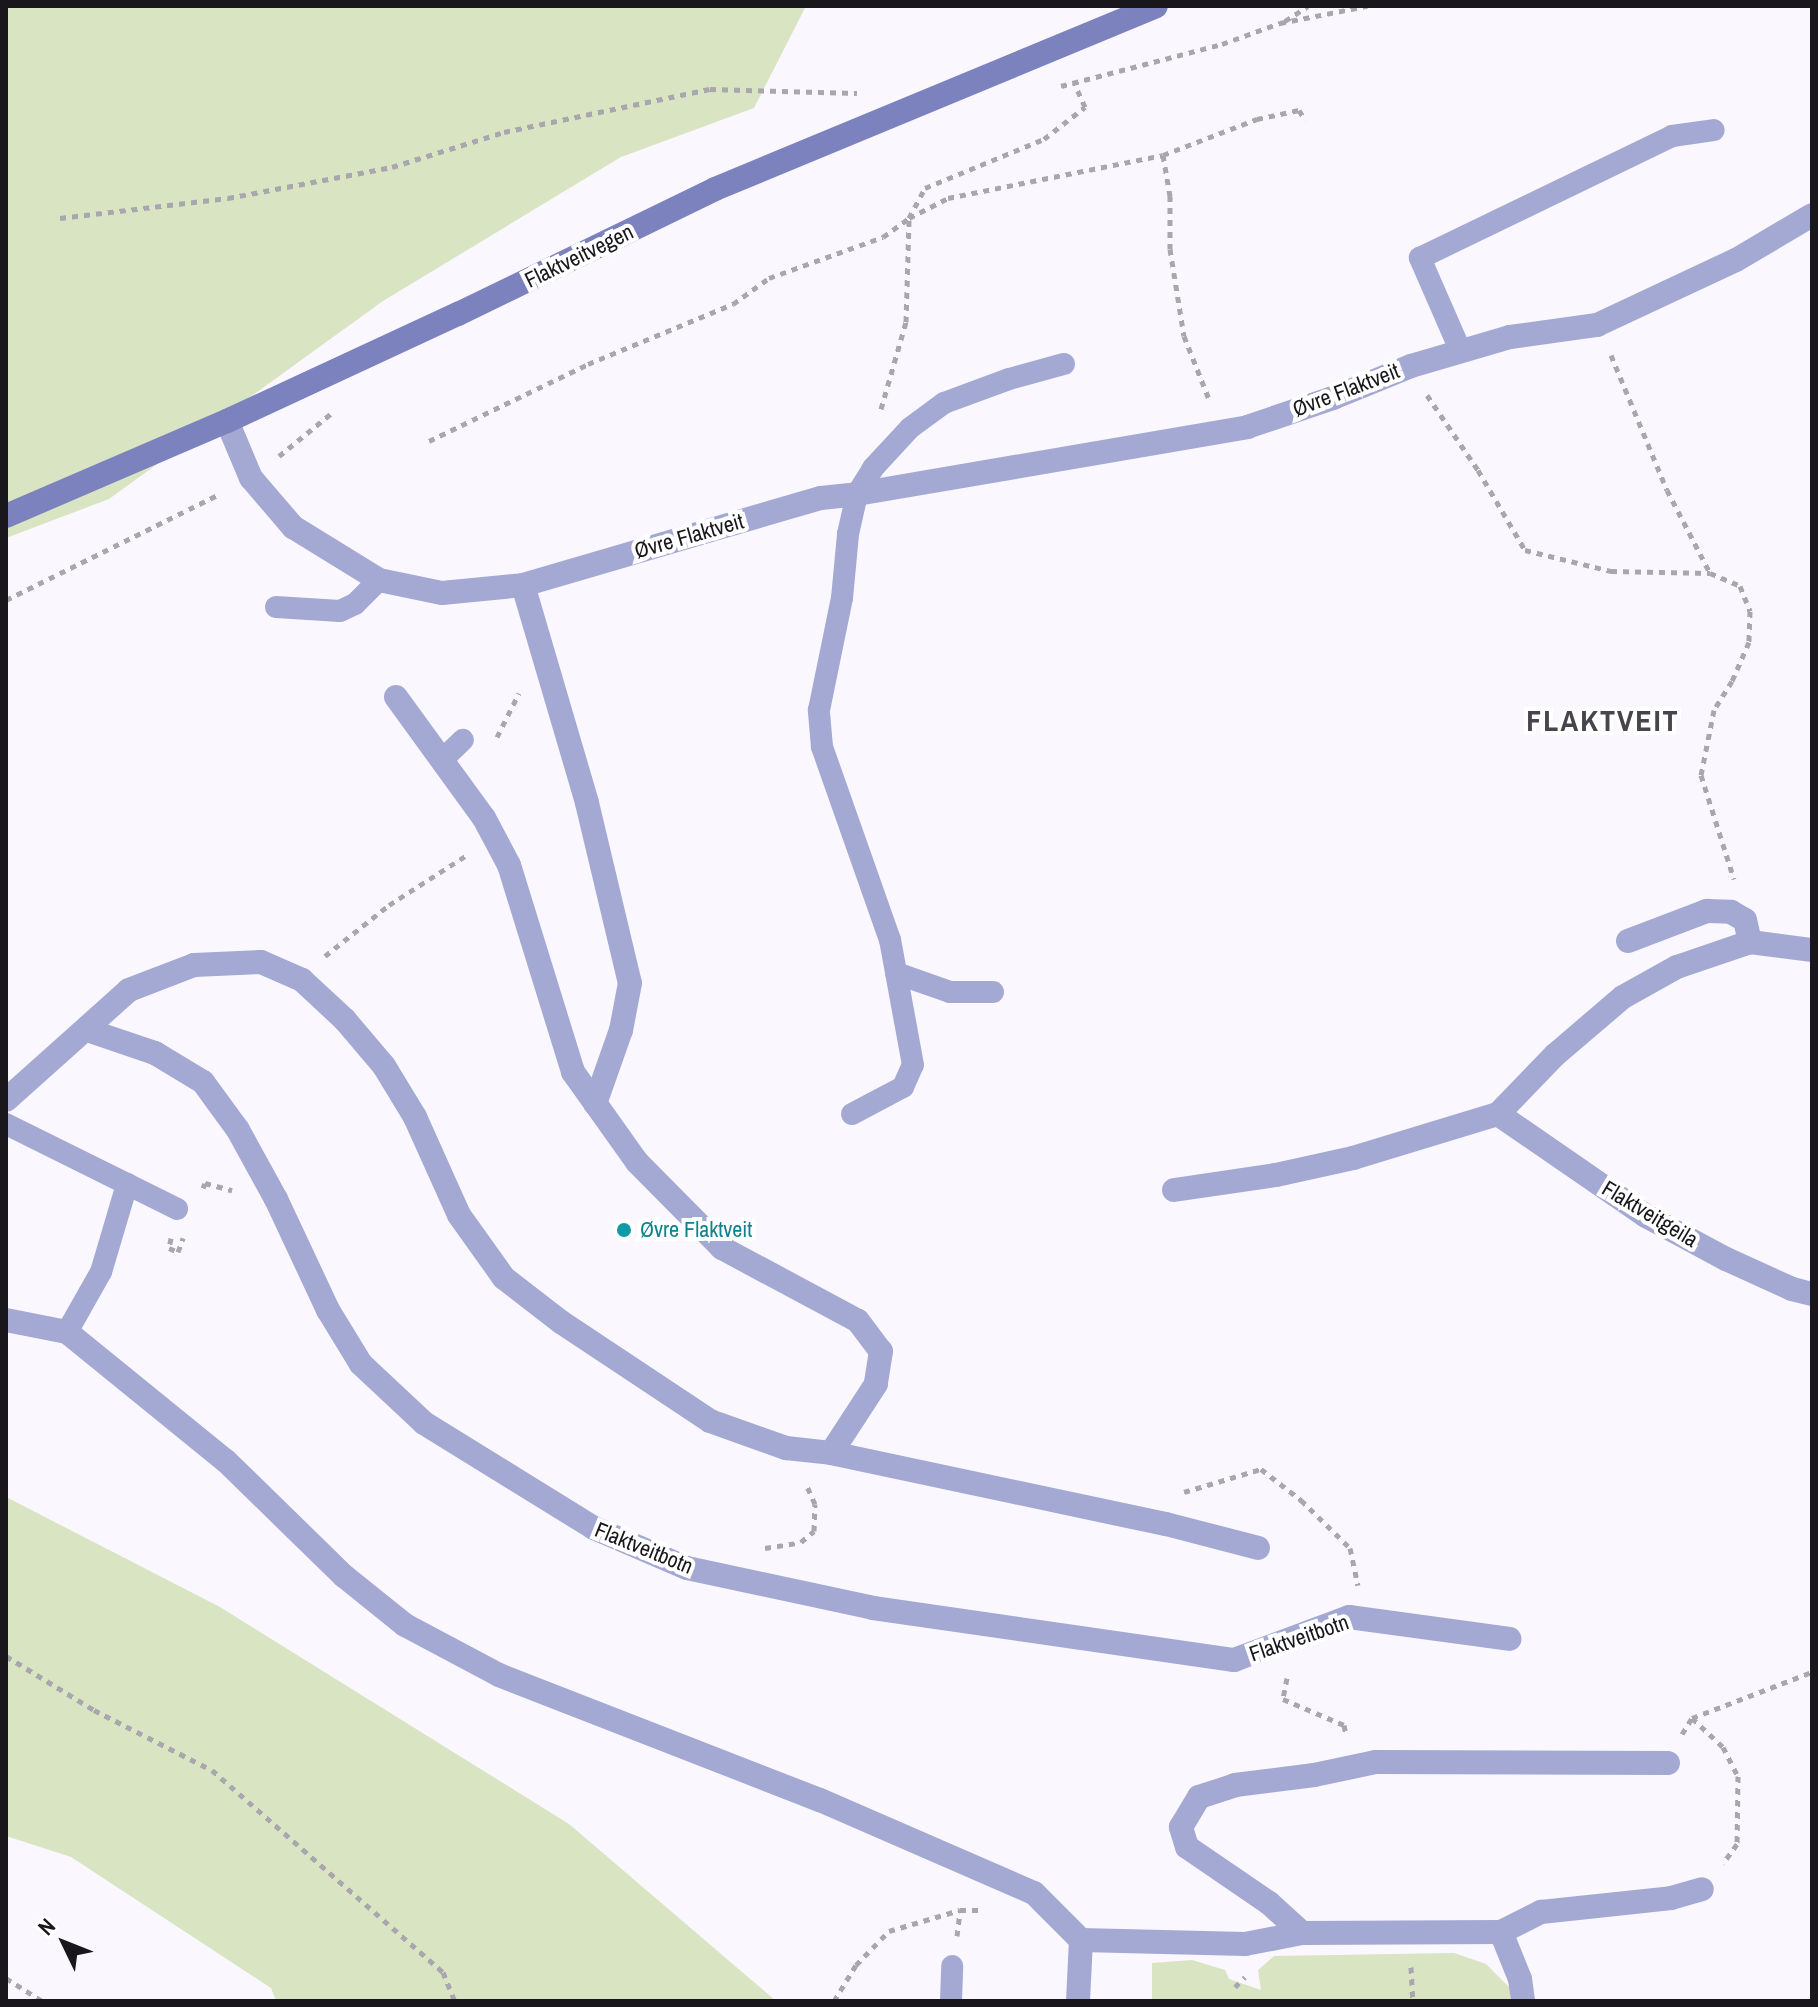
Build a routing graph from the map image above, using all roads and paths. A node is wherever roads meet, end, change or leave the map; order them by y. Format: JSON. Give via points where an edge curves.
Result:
{"nodes":[{"id":1,"x":1156,"y":6,"type":"edge"},
{"id":2,"x":1308,"y":6,"type":"edge"},
{"id":3,"x":1367,"y":6,"type":"edge"},
{"id":4,"x":1074,"y":82,"type":"dead end"},
{"id":5,"x":912,"y":105,"type":"junction"},
{"id":6,"x":1305,"y":120,"type":"dead end"},
{"id":7,"x":1714,"y":130,"type":"dead end"},
{"id":8,"x":1163,"y":155,"type":"junction"},
{"id":9,"x":1812,"y":215,"type":"edge"},
{"id":10,"x":60,"y":218,"type":"dead end"},
{"id":11,"x":909,"y":218,"type":"junction"},
{"id":12,"x":1597,"y":325,"type":"junction"},
{"id":13,"x":1461,"y":352,"type":"junction"},
{"id":14,"x":1064,"y":364,"type":"dead end"},
{"id":15,"x":1411,"y":366,"type":"junction"},
{"id":16,"x":227,"y":421,"type":"junction"},
{"id":17,"x":877,"y":423,"type":"dead end"},
{"id":18,"x":1222,"y":431,"type":"junction"},
{"id":19,"x":429,"y":441,"type":"dead end"},
{"id":20,"x":251,"y":478,"type":"junction"},
{"id":21,"x":857,"y":494,"type":"junction"},
{"id":22,"x":6,"y":516,"type":"edge"},
{"id":23,"x":1710,"y":573,"type":"junction"},
{"id":24,"x":379,"y":580,"type":"junction"},
{"id":25,"x":523,"y":585,"type":"junction"},
{"id":26,"x":6,"y":600,"type":"edge"},
{"id":27,"x":276,"y":607,"type":"dead end"},
{"id":28,"x":544,"y":661,"type":"junction"},
{"id":29,"x":396,"y":697,"type":"dead end"},
{"id":30,"x":496,"y":738,"type":"dead end"},
{"id":31,"x":463,"y":740,"type":"dead end"},
{"id":32,"x":442,"y":760,"type":"junction"},
{"id":33,"x":468,"y":855,"type":"dead end"},
{"id":34,"x":1735,"y":882,"type":"dead end"},
{"id":35,"x":1628,"y":941,"type":"dead end"},
{"id":36,"x":1750,"y":942,"type":"junction"},
{"id":37,"x":1812,"y":950,"type":"edge"},
{"id":38,"x":896,"y":973,"type":"junction"},
{"id":39,"x":302,"y":980,"type":"junction"},
{"id":40,"x":993,"y":992,"type":"dead end"},
{"id":41,"x":87,"y":1030,"type":"junction"},
{"id":42,"x":6,"y":1100,"type":"edge"},
{"id":43,"x":595,"y":1104,"type":"junction"},
{"id":44,"x":852,"y":1114,"type":"dead end"},
{"id":45,"x":1498,"y":1114,"type":"junction"},
{"id":46,"x":6,"y":1124,"type":"edge"},
{"id":47,"x":127,"y":1184,"type":"junction"},
{"id":48,"x":1174,"y":1190,"type":"dead end"},
{"id":49,"x":177,"y":1209,"type":"dead end"},
{"id":50,"x":1812,"y":1294,"type":"edge"},
{"id":51,"x":6,"y":1320,"type":"edge"},
{"id":52,"x":67,"y":1332,"type":"junction"},
{"id":53,"x":786,"y":1448,"type":"junction"},
{"id":54,"x":831,"y":1453,"type":"junction"},
{"id":55,"x":1258,"y":1548,"type":"dead end"},
{"id":56,"x":761,"y":1549,"type":"dead end"},
{"id":57,"x":1305,"y":1633,"type":"junction"},
{"id":58,"x":1510,"y":1639,"type":"dead end"},
{"id":59,"x":6,"y":1656,"type":"edge"},
{"id":60,"x":1812,"y":1672,"type":"edge"},
{"id":61,"x":1692,"y":1718,"type":"junction"},
{"id":62,"x":1668,"y":1763,"type":"joint"},
{"id":63,"x":1314,"y":1775,"type":"junction"},
{"id":64,"x":1702,"y":1889,"type":"joint"},
{"id":65,"x":1034,"y":1893,"type":"junction"},
{"id":66,"x":960,"y":1910,"type":"junction"},
{"id":67,"x":1501,"y":1932,"type":"junction"},
{"id":68,"x":1302,"y":1933,"type":"junction"},
{"id":69,"x":1081,"y":1940,"type":"junction"},
{"id":70,"x":952,"y":1966,"type":"joint"},
{"id":71,"x":6,"y":1978,"type":"edge"},
{"id":72,"x":42,"y":2001,"type":"edge"},
{"id":73,"x":455,"y":2001,"type":"edge"},
{"id":74,"x":834,"y":2001,"type":"edge"},
{"id":75,"x":951,"y":2001,"type":"edge"},
{"id":76,"x":1078,"y":2001,"type":"edge"},
{"id":77,"x":1523,"y":2001,"type":"edge"}],
"edges":[{"from":1,"to":5,"type":"main road","name":"Flaktveitvegen"},
{"from":2,"to":3,"type":"path","via":[[1280,23]]},
{"from":4,"to":11,"type":"path","via":[[1085,107],[1044,139],[925,188]]},
{"from":5,"to":10,"type":"path","via":[[851,92],[710,89],[504,132],[392,167],[228,198]]},
{"from":5,"to":16,"type":"main road","name":"Flaktveitvegen","via":[[715,189]]},
{"from":6,"to":8,"type":"path","via":[[1299,110],[1257,119]]},
{"from":7,"to":13,"type":"lane","via":[[1672,136],[1420,258]]},
{"from":8,"to":11,"type":"path","via":[[948,198]]},
{"from":8,"to":18,"type":"path","via":[[1184,336]]},
{"from":9,"to":12,"type":"street","name":"Øvre Flaktveit","via":[[1736,260]]},
{"from":11,"to":17,"type":"path","via":[[906,322]]},
{"from":11,"to":19,"type":"path","via":[[883,237],[769,278],[733,304],[614,353]]},
{"from":12,"to":13,"type":"street","name":"Øvre Flaktveit","via":[[1510,337]]},
{"from":12,"to":23,"type":"path","via":[[1667,490]]},
{"from":13,"to":15,"type":"street","name":"Øvre Flaktveit"},
{"from":14,"to":21,"type":"lane","via":[[944,403],[910,428]]},
{"from":15,"to":18,"type":"street","name":"Øvre Flaktveit","via":[[1333,398]]},
{"from":15,"to":23,"type":"path","via":[[1525,550],[1611,571]]},
{"from":16,"to":20,"type":"street","name":"Øvre Flaktveit"},
{"from":16,"to":22,"type":"main road","name":"Flaktveitvegen"},
{"from":18,"to":21,"type":"street","name":"Øvre Flaktveit"},
{"from":20,"to":24,"type":"street","name":"Øvre Flaktveit","via":[[293,527]]},
{"from":20,"to":26,"type":"path"},
{"from":21,"to":25,"type":"street","name":"Øvre Flaktveit","via":[[821,498]]},
{"from":21,"to":38,"type":"lane","via":[[819,710],[822,747]]},
{"from":23,"to":34,"type":"path","via":[[1740,586],[1750,611],[1749,642],[1714,710],[1701,775]]},
{"from":24,"to":25,"type":"street","name":"Øvre Flaktveit","via":[[442,593]]},
{"from":24,"to":27,"type":"lane","via":[[340,611]]},
{"from":25,"to":28,"type":"street"},
{"from":28,"to":30,"type":"path","via":[[512,703]]},
{"from":28,"to":43,"type":"street","via":[[587,803],[630,983],[621,1030]]},
{"from":29,"to":32,"type":"street"},
{"from":31,"to":32,"type":"lane"},
{"from":32,"to":43,"type":"street","via":[[484,818],[509,865],[573,1072]]},
{"from":33,"to":39,"type":"path","via":[[389,905]]},
{"from":35,"to":36,"type":"street","via":[[1707,911],[1731,912],[1745,920]]},
{"from":36,"to":37,"type":"street"},
{"from":36,"to":45,"type":"street","via":[[1677,967],[1623,997],[1555,1055]]},
{"from":38,"to":40,"type":"lane","via":[[950,992]]},
{"from":38,"to":44,"type":"lane","via":[[913,1065],[903,1087]]},
{"from":39,"to":41,"type":"street","via":[[261,962],[194,965],[129,990]]},
{"from":39,"to":53,"type":"street","via":[[384,1066],[415,1117],[459,1215],[504,1278],[710,1421]]},
{"from":41,"to":42,"type":"street"},
{"from":41,"to":57,"type":"street","name":"Flaktveitbotn","via":[[155,1053],[203,1082],[269,1185],[328,1310],[361,1364],[424,1423],[594,1528],[687,1568],[873,1608],[1025,1631],[1234,1660]]},
{"from":43,"to":54,"type":"street","via":[[637,1162],[722,1248],[858,1321],[881,1351],[876,1384]]},
{"from":45,"to":48,"type":"street","via":[[1353,1158]]},
{"from":45,"to":50,"type":"street","name":"Flaktveitgeila","via":[[1646,1216],[1739,1265]]},
{"from":46,"to":47,"type":"lane"},
{"from":47,"to":49,"type":"lane"},
{"from":47,"to":52,"type":"lane","via":[[101,1272]]},
{"from":51,"to":52,"type":"street"},
{"from":52,"to":65,"type":"street","via":[[226,1461],[344,1576],[405,1625],[499,1675],[820,1800]]},
{"from":53,"to":54,"type":"street"},
{"from":53,"to":56,"type":"path","via":[[815,1504],[814,1531],[801,1542]]},
{"from":54,"to":55,"type":"street"},
{"from":57,"to":58,"type":"street","name":"Flaktveitbotn","via":[[1349,1617]]},
{"from":57,"to":63,"type":"path","via":[[1283,1699],[1344,1725],[1346,1736],[1323,1757]]},
{"from":59,"to":73,"type":"path","via":[[94,1710],[212,1770],[443,1972]]},
{"from":60,"to":61,"type":"path"},
{"from":61,"to":62,"type":"path"},
{"from":61,"to":64,"type":"path","via":[[1723,1747],[1738,1776],[1737,1844]]},
{"from":62,"to":63,"type":"street","via":[[1376,1762]]},
{"from":63,"to":68,"type":"street","via":[[1235,1785],[1199,1797],[1181,1827],[1187,1847],[1269,1903]]},
{"from":64,"to":67,"type":"street","via":[[1671,1898],[1541,1912]]},
{"from":65,"to":66,"type":"path","via":[[1023,1907]]},
{"from":65,"to":69,"type":"street"},
{"from":66,"to":70,"type":"path"},
{"from":66,"to":74,"type":"path","via":[[889,1931],[856,1965]]},
{"from":67,"to":68,"type":"street"},
{"from":67,"to":77,"type":"street"},
{"from":68,"to":69,"type":"street","via":[[1245,1944]]},
{"from":69,"to":76,"type":"street"},
{"from":70,"to":75,"type":"lane"},
{"from":71,"to":72,"type":"path"}]}
